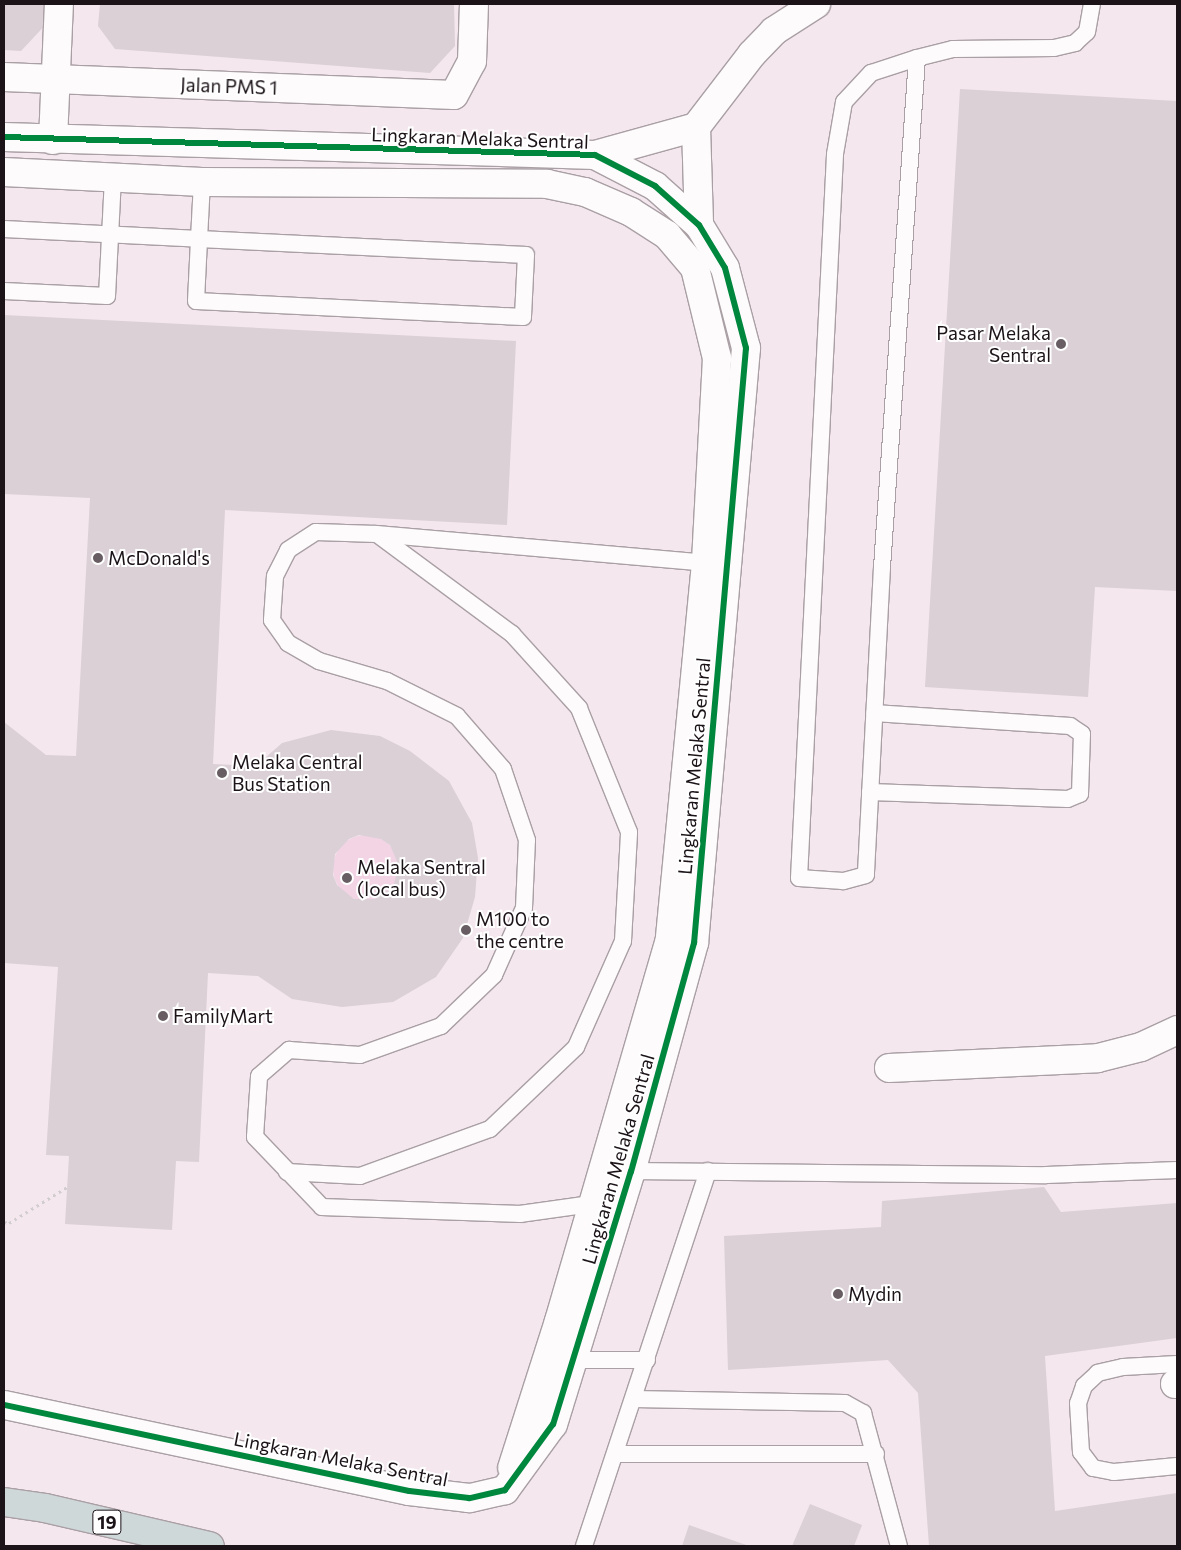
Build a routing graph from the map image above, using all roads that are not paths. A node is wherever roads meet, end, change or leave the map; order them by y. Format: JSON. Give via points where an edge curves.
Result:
{"nodes":[{"id":1,"x":58,"y":4,"type":"edge"},
{"id":2,"x":474,"y":4,"type":"edge"},
{"id":3,"x":816,"y":4,"type":"edge"},
{"id":4,"x":1092,"y":4,"type":"edge"},
{"id":5,"x":917,"y":58,"type":"junction"},
{"id":6,"x":4,"y":77,"type":"edge"},
{"id":7,"x":56,"y":79,"type":"junction"},
{"id":8,"x":696,"y":127,"type":"junction"},
{"id":9,"x":4,"y":137,"type":"edge"},
{"id":10,"x":53,"y":140,"type":"junction"},
{"id":11,"x":595,"y":155,"type":"junction"},
{"id":12,"x":4,"y":172,"type":"edge"},
{"id":13,"x":113,"y":179,"type":"junction"},
{"id":14,"x":202,"y":182,"type":"junction"},
{"id":15,"x":699,"y":225,"type":"junction"},
{"id":16,"x":4,"y":229,"type":"edge"},
{"id":17,"x":110,"y":234,"type":"junction"},
{"id":18,"x":199,"y":239,"type":"junction"},
{"id":19,"x":4,"y":291,"type":"edge"},
{"id":20,"x":376,"y":534,"type":"junction"},
{"id":21,"x":706,"y":564,"type":"junction"},
{"id":22,"x":874,"y":712,"type":"junction"},
{"id":23,"x":870,"y":792,"type":"junction"},
{"id":24,"x":1177,"y":1030,"type":"edge"},
{"id":25,"x":889,"y":1068,"type":"dead end"},
{"id":26,"x":1177,"y":1170,"type":"edge"},
{"id":27,"x":631,"y":1171,"type":"junction"},
{"id":28,"x":708,"y":1171,"type":"junction"},
{"id":29,"x":287,"y":1172,"type":"junction"},
{"id":30,"x":591,"y":1204,"type":"junction"},
{"id":31,"x":574,"y":1360,"type":"junction"},
{"id":32,"x":646,"y":1360,"type":"junction"},
{"id":33,"x":1177,"y":1378,"type":"edge"},
{"id":34,"x":634,"y":1398,"type":"junction"},
{"id":35,"x":4,"y":1405,"type":"edge"},
{"id":36,"x":615,"y":1454,"type":"junction"},
{"id":37,"x":876,"y":1454,"type":"junction"},
{"id":38,"x":1177,"y":1466,"type":"edge"},
{"id":39,"x":505,"y":1490,"type":"junction"},
{"id":40,"x":4,"y":1502,"type":"edge"},
{"id":41,"x":210,"y":1546,"type":"edge"},
{"id":42,"x":584,"y":1546,"type":"edge"},
{"id":43,"x":900,"y":1546,"type":"edge"}],
"edges":[{"from":1,"to":7,"type":"street"},
{"from":2,"to":7,"type":"street","name":"Jalan PMS 1","via":[[472,61],[454,95]]},
{"from":3,"to":8,"type":"street","via":[[774,31],[752,54]]},
{"from":4,"to":5,"type":"lane","via":[[1087,32],[1075,43],[1054,48],[953,49]]},
{"from":5,"to":22,"type":"lane"},
{"from":5,"to":23,"type":"lane","via":[[871,74],[844,102],[835,154],[799,878],[843,881],[866,875]]},
{"from":6,"to":7,"type":"street","name":"Jalan PMS 1"},
{"from":7,"to":10,"type":"street"},
{"from":8,"to":11,"type":"street"},
{"from":8,"to":15,"type":"street"},
{"from":9,"to":10,"type":"street","name":"Lingkaran Melaka Sentral"},
{"from":10,"to":11,"type":"street","name":"Lingkaran Melaka Sentral"},
{"from":11,"to":15,"type":"street","name":"Lingkaran Melaka Sentral","via":[[655,186]]},
{"from":12,"to":13,"type":"street","name":"Lingkaran Melaka Sentral"},
{"from":13,"to":14,"type":"street","name":"Lingkaran Melaka Sentral"},
{"from":13,"to":17,"type":"lane"},
{"from":14,"to":18,"type":"lane"},
{"from":14,"to":21,"type":"street","name":"Lingkaran Melaka Sentral","via":[[546,184],[585,192],[631,212],[667,234],[695,268],[717,358]]},
{"from":15,"to":27,"type":"street","name":"Lingkaran Melaka Sentral","via":[[725,268],[746,348],[694,943]]},
{"from":16,"to":17,"type":"lane"},
{"from":17,"to":18,"type":"lane"},
{"from":17,"to":19,"type":"lane","via":[[107,296]]},
{"from":18,"to":18,"type":"lane","via":[[196,301],[523,317],[526,255]]},
{"from":20,"to":21,"type":"lane"},
{"from":20,"to":29,"type":"lane","via":[[512,634],[579,708],[629,832],[623,941],[576,1047],[490,1129],[360,1176]]},
{"from":20,"to":29,"type":"lane","via":[[316,532],[288,550],[275,576],[272,620],[288,643],[318,661],[387,680],[457,716],[503,769],[527,840],[524,908],[494,974],[440,1026],[360,1055],[289,1050],[259,1076],[255,1138]]},
{"from":21,"to":30,"type":"street","name":"Lingkaran Melaka Sentral","via":[[670,939]]},
{"from":22,"to":23,"type":"lane"},
{"from":22,"to":23,"type":"lane","via":[[1070,726],[1082,734],[1080,794],[1068,800]]},
{"from":24,"to":25,"type":"street","via":[[1141,1047],[1098,1058]]},
{"from":26,"to":28,"type":"lane","via":[[1046,1175]]},
{"from":27,"to":28,"type":"lane"},
{"from":27,"to":30,"type":"lane"},
{"from":27,"to":31,"type":"street","name":"Lingkaran Melaka Sentral"},
{"from":28,"to":32,"type":"lane"},
{"from":29,"to":30,"type":"lane","via":[[322,1207],[520,1214]]},
{"from":30,"to":39,"type":"street","name":"Lingkaran Melaka Sentral","via":[[559,1321]]},
{"from":31,"to":32,"type":"lane"},
{"from":31,"to":39,"type":"street","name":"Lingkaran Melaka Sentral","via":[[553,1424]]},
{"from":32,"to":34,"type":"lane"},
{"from":33,"to":38,"type":"lane","via":[[1123,1367],[1098,1373],[1084,1386],[1078,1403],[1081,1452],[1093,1468],[1114,1472]]},
{"from":34,"to":36,"type":"lane"},
{"from":34,"to":37,"type":"lane","via":[[846,1403],[863,1413]]},
{"from":35,"to":39,"type":"street","name":"Lingkaran Melaka Sentral","via":[[409,1491],[469,1498]]},
{"from":36,"to":37,"type":"lane"},
{"from":36,"to":42,"type":"lane"},
{"from":37,"to":43,"type":"lane"},
{"from":40,"to":41,"type":"highway","number":"19","via":[[45,1508]]}]}
